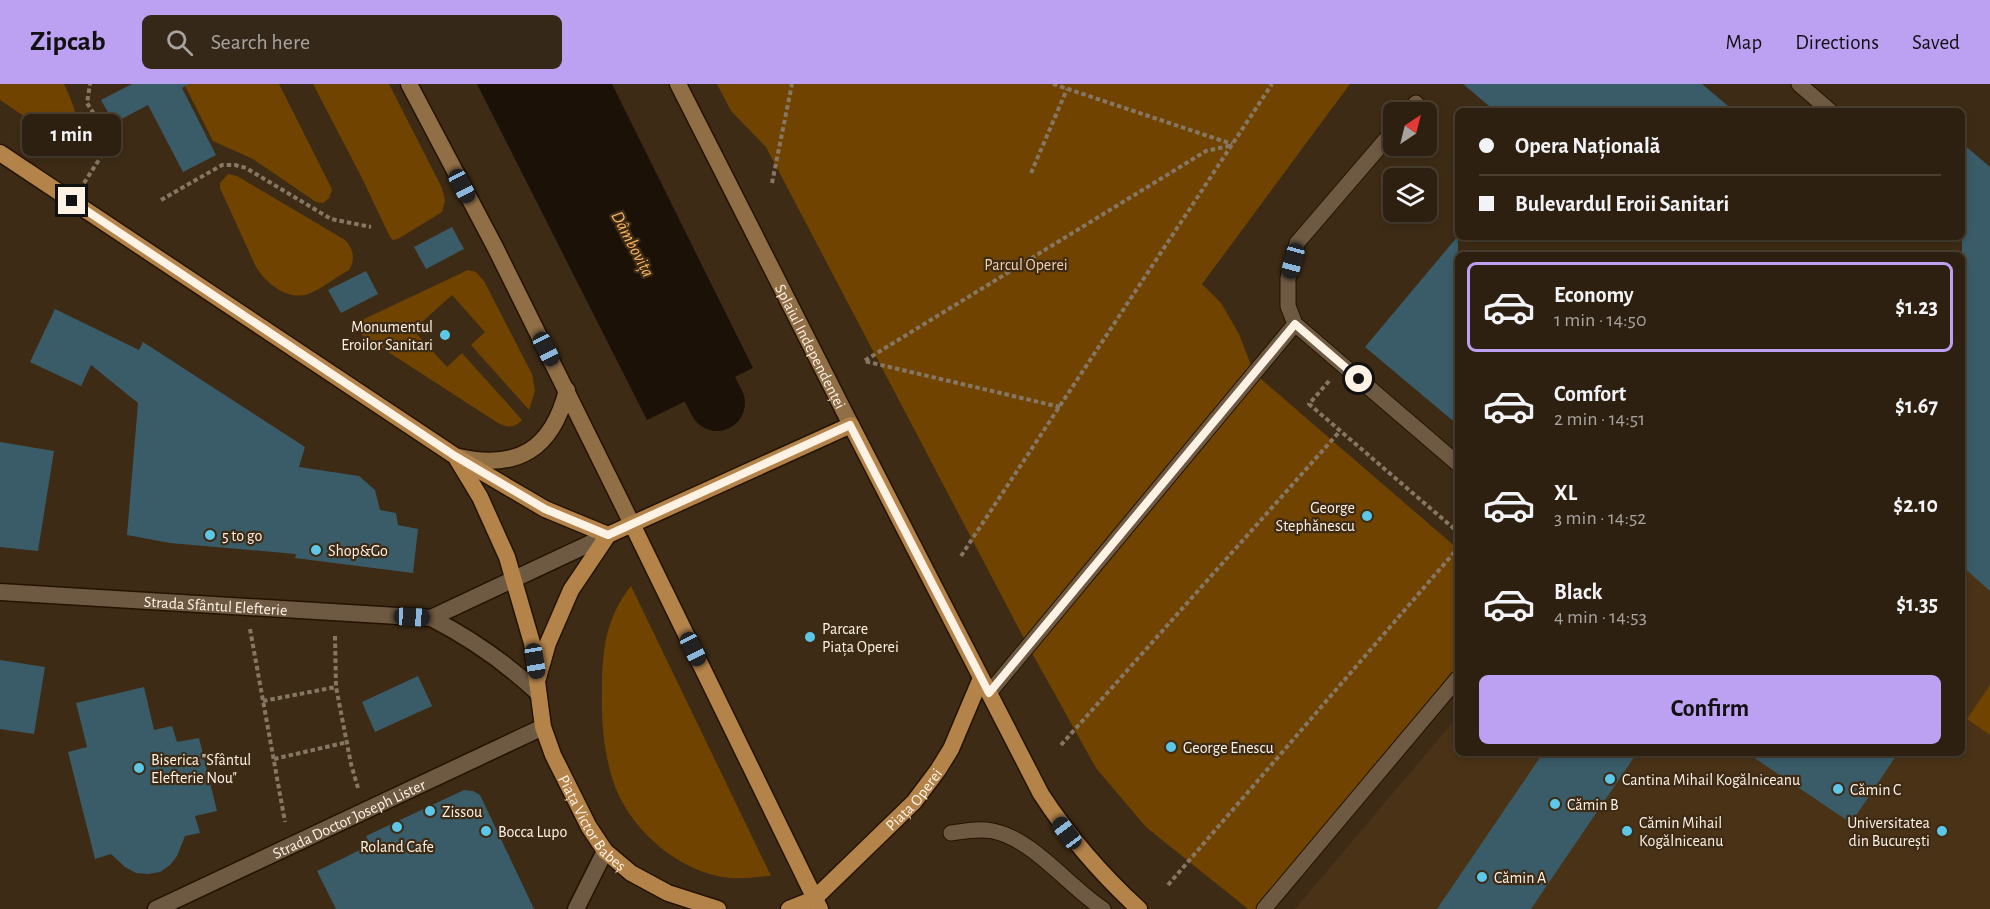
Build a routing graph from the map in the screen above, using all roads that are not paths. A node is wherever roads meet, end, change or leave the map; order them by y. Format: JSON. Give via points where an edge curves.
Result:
{"nodes":[{"id":1,"x":409,"y":84,"type":"edge"},
{"id":2,"x":678,"y":84,"type":"edge"},
{"id":3,"x":1799,"y":84,"type":"edge"},
{"id":4,"x":1827,"y":108,"type":"edge"},
{"id":5,"x":1383,"y":143,"type":"edge"},
{"id":6,"x":0,"y":153,"type":"edge"},
{"id":7,"x":1295,"y":324,"type":"junction"},
{"id":8,"x":567,"y":390,"type":"junction"},
{"id":9,"x":850,"y":425,"type":"junction"},
{"id":10,"x":455,"y":456,"type":"junction"},
{"id":11,"x":1455,"y":461,"type":"edge"},
{"id":12,"x":632,"y":524,"type":"junction"},
{"id":13,"x":608,"y":535,"type":"junction"},
{"id":14,"x":515,"y":580,"type":"junction"},
{"id":15,"x":0,"y":592,"type":"edge"},
{"id":16,"x":431,"y":618,"type":"junction"},
{"id":17,"x":1455,"y":682,"type":"edge"},
{"id":18,"x":985,"y":685,"type":"junction"},
{"id":19,"x":538,"y":686,"type":"junction"},
{"id":20,"x":543,"y":727,"type":"junction"},
{"id":21,"x":951,"y":833,"type":"dead end"},
{"id":22,"x":605,"y":851,"type":"junction"},
{"id":23,"x":817,"y":904,"type":"edge"},
{"id":24,"x":156,"y":909,"type":"edge"},
{"id":25,"x":576,"y":909,"type":"edge"},
{"id":26,"x":718,"y":909,"type":"edge"},
{"id":27,"x":789,"y":909,"type":"edge"},
{"id":28,"x":1103,"y":909,"type":"edge"},
{"id":29,"x":1139,"y":909,"type":"edge"},
{"id":30,"x":1264,"y":909,"type":"edge"}],
"edges":[{"from":1,"to":8,"type":"main road"},
{"from":2,"to":9,"type":"main road","name":"Splaiul Independenței"},
{"from":3,"to":4,"type":"lane"},
{"from":5,"to":7,"type":"lane","via":[[1297,243],[1288,278],[1288,306]]},
{"from":6,"to":10,"type":"main road"},
{"from":7,"to":11,"type":"lane"},
{"from":7,"to":18,"type":"lane"},
{"from":8,"to":10,"type":"main road","via":[[550,432],[527,451],[500,461],[481,462]]},
{"from":8,"to":12,"type":"main road"},
{"from":9,"to":12,"type":"main road"},
{"from":9,"to":18,"type":"main road","name":"Splaiul Independenței"},
{"from":10,"to":13,"type":"main road","via":[[545,509]]},
{"from":10,"to":14,"type":"main road","name":"Piața Victor Babeș","via":[[480,497]]},
{"from":12,"to":13,"type":"main road"},
{"from":12,"to":23,"type":"main road"},
{"from":13,"to":14,"type":"street"},
{"from":13,"to":19,"type":"main road","name":"Piața Victor Babeș","via":[[571,590],[548,643]]},
{"from":14,"to":16,"type":"street","name":"Strada Sfântul Elefterie"},
{"from":14,"to":19,"type":"main road","name":"Piața Victor Babeș","via":[[532,643]]},
{"from":15,"to":16,"type":"street","name":"Strada Sfântul Elefterie"},
{"from":16,"to":19,"type":"street","name":"Strada Sfântul Elefterie","via":[[463,634]]},
{"from":17,"to":30,"type":"lane"},
{"from":18,"to":23,"type":"main road","name":"Piața Operei","via":[[926,788]]},
{"from":18,"to":29,"type":"main road","name":"Splaiul Independenței","via":[[1060,823],[1092,863]]},
{"from":19,"to":20,"type":"main road","name":"Piața Victor Babeș"},
{"from":20,"to":22,"type":"main road","name":"Piața Victor Babeș","via":[[569,788]]},
{"from":20,"to":24,"type":"street","name":"Strada Doctor Joseph Lister"},
{"from":21,"to":28,"type":"lane","via":[[993,831],[1011,838]]},
{"from":22,"to":25,"type":"street"},
{"from":22,"to":26,"type":"main road","name":"Piața Victor Babeș","via":[[632,873],[668,893]]},
{"from":23,"to":27,"type":"main road"}]}
